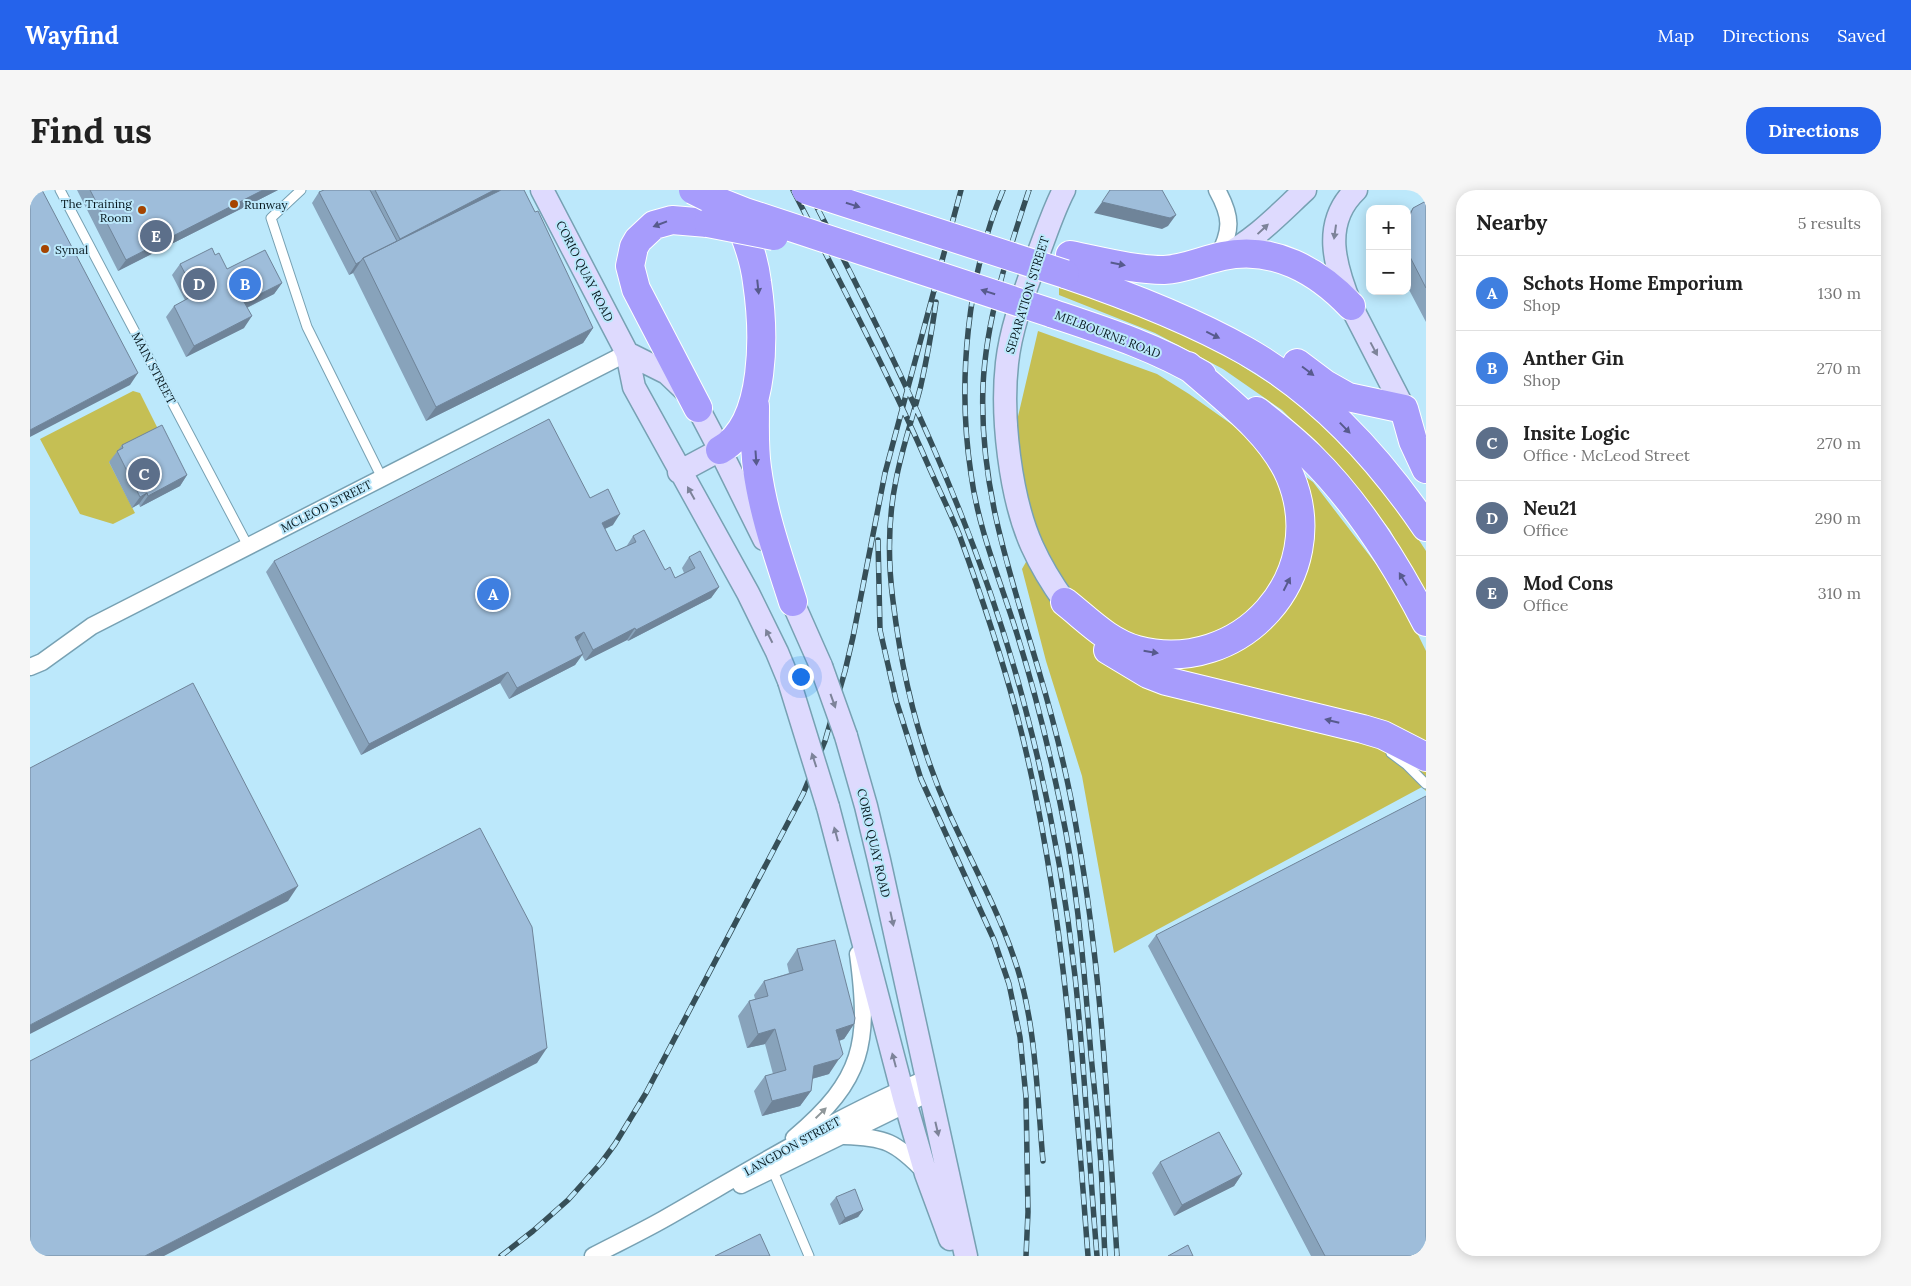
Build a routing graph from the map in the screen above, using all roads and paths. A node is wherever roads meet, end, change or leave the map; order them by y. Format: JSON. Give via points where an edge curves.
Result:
{"nodes":[{"id":1,"x":60,"y":190,"type":"edge"},
{"id":2,"x":301,"y":190,"type":"edge"},
{"id":3,"x":542,"y":190,"type":"edge"},
{"id":4,"x":692,"y":190,"type":"edge"},
{"id":5,"x":723,"y":190,"type":"edge"},
{"id":6,"x":806,"y":190,"type":"edge"},
{"id":7,"x":1064,"y":190,"type":"edge"},
{"id":8,"x":1305,"y":190,"type":"edge"},
{"id":9,"x":1356,"y":190,"type":"edge"},
{"id":10,"x":1221,"y":197,"type":"edge"},
{"id":11,"x":872,"y":254,"type":"junction"},
{"id":12,"x":1220,"y":257,"type":"junction"},
{"id":13,"x":1068,"y":264,"type":"junction"},
{"id":14,"x":1104,"y":288,"type":"junction"},
{"id":15,"x":1351,"y":306,"type":"junction"},
{"id":16,"x":627,"y":353,"type":"junction"},
{"id":17,"x":1188,"y":366,"type":"junction"},
{"id":18,"x":755,"y":392,"type":"junction"},
{"id":19,"x":698,"y":408,"type":"junction"},
{"id":20,"x":1404,"y":409,"type":"junction"},
{"id":21,"x":1426,"y":443,"type":"edge"},
{"id":22,"x":720,"y":450,"type":"junction"},
{"id":23,"x":1426,"y":469,"type":"edge"},
{"id":24,"x":679,"y":472,"type":"junction"},
{"id":25,"x":382,"y":478,"type":"junction"},
{"id":26,"x":1426,"y":527,"type":"edge"},
{"id":27,"x":248,"y":546,"type":"junction"},
{"id":28,"x":793,"y":602,"type":"junction"},
{"id":29,"x":1065,"y":602,"type":"junction"},
{"id":30,"x":1426,"y":622,"type":"edge"},
{"id":31,"x":30,"y":667,"type":"edge"},
{"id":32,"x":1359,"y":728,"type":"junction"},
{"id":33,"x":1426,"y":757,"type":"edge"},
{"id":34,"x":1426,"y":784,"type":"edge"},
{"id":35,"x":846,"y":872,"type":"junction"},
{"id":36,"x":927,"y":1086,"type":"junction"},
{"id":37,"x":904,"y":1096,"type":"junction"},
{"id":38,"x":841,"y":1136,"type":"junction"},
{"id":39,"x":771,"y":1162,"type":"junction"},
{"id":40,"x":926,"y":1174,"type":"junction"},
{"id":41,"x":593,"y":1256,"type":"edge"},
{"id":42,"x":809,"y":1256,"type":"edge"},
{"id":43,"x":957,"y":1256,"type":"edge"},
{"id":44,"x":966,"y":1256,"type":"edge"}],
"edges":[{"from":1,"to":27,"type":"lane","name":"MAIN STREET"},
{"from":2,"to":25,"type":"lane","via":[[271,218],[307,327]]},
{"from":3,"to":16,"type":"main road","name":"CORIO QUAY ROAD"},
{"from":4,"to":11,"type":"highway","name":"MELBOURNE ROAD","bridge":true,"via":[[745,212]]},
{"from":5,"to":18,"type":"highway","one_way":true,"via":[[746,240],[757,281],[762,329]]},
{"from":6,"to":13,"type":"highway","one_way":true,"bridge":true,"via":[[922,228]]},
{"from":7,"to":29,"type":"main road","name":"SEPARATION STREET","via":[[1029,280],[1011,338],[1005,392],[1009,457],[1022,518],[1041,566]]},
{"from":12,"to":8,"type":"main road","one_way":true,"via":[[1258,234]]},
{"from":9,"to":15,"type":"main road","one_way":true,"via":[[1342,206],[1334,242],[1339,274]]},
{"from":10,"to":12,"type":"street","via":[[1229,227]]},
{"from":17,"to":11,"type":"highway","name":"MELBOURNE ROAD","one_way":true,"bridge":true,"via":[[1051,313]]},
{"from":11,"to":19,"type":"highway","one_way":true,"bridge":true,"via":[[708,223],[672,220],[654,225],[638,240],[630,266],[636,289]]},
{"from":13,"to":12,"type":"highway","one_way":true,"via":[[1164,270],[1180,269]]},
{"from":12,"to":15,"type":"highway","via":[[1252,254],[1286,260],[1307,270]]},
{"from":13,"to":14,"type":"highway"},
{"from":14,"to":20,"type":"highway","one_way":true,"via":[[1186,304],[1208,312],[1252,333],[1339,393]]},
{"from":14,"to":26,"type":"highway","one_way":true,"via":[[1180,319],[1247,352],[1309,395],[1379,464]]},
{"from":15,"to":20,"type":"main road","one_way":true},
{"from":16,"to":19,"type":"main road","name":"CORIO QUAY ROAD","via":[[667,373],[689,394]]},
{"from":16,"to":24,"type":"main road","name":"CORIO QUAY ROAD","via":[[634,387]]},
{"from":16,"to":25,"type":"street","name":"MCLEOD STREET"},
{"from":29,"to":17,"type":"highway","one_way":true,"via":[[1118,642],[1137,650],[1179,654],[1218,646],[1237,636],[1267,613],[1289,580],[1301,530],[1290,476],[1257,430]]},
{"from":30,"to":17,"type":"highway","name":"MELBOURNE ROAD","one_way":true,"via":[[1378,540],[1310,456],[1256,411]]},
{"from":18,"to":22,"type":"highway","via":[[741,431]]},
{"from":18,"to":28,"type":"highway","one_way":true,"via":[[760,486]]},
{"from":19,"to":22,"type":"main road","name":"CORIO QUAY ROAD"},
{"from":20,"to":21,"type":"street"},
{"from":20,"to":23,"type":"highway","via":[[1413,441]]},
{"from":22,"to":24,"type":"main road"},
{"from":22,"to":28,"type":"main road","name":"CORIO QUAY ROAD"},
{"from":35,"to":24,"type":"main road","name":"CORIO QUAY ROAD","one_way":true,"bridge":true,"via":[[789,680],[748,593]]},
{"from":25,"to":27,"type":"street","name":"MCLEOD STREET"},
{"from":27,"to":31,"type":"street","name":"MCLEOD STREET","via":[[92,626]]},
{"from":28,"to":36,"type":"main road","name":"CORIO QUAY ROAD","one_way":true,"bridge":true,"via":[[821,666],[857,772]]},
{"from":32,"to":29,"type":"highway","one_way":true,"via":[[1191,688],[1148,674],[1096,641],[1083,629]]},
{"from":32,"to":33,"type":"highway","via":[[1383,735]]},
{"from":32,"to":34,"type":"lane"},
{"from":37,"to":35,"type":"main road","name":"CORIO QUAY ROAD","one_way":true},
{"from":39,"to":35,"type":"street","one_way":true,"via":[[837,1096],[852,1073],[856,1060],[863,1004]]},
{"from":36,"to":37,"type":"street","name":"LANGDON STREET"},
{"from":36,"to":44,"type":"main road","name":"CORIO QUAY ROAD","one_way":true},
{"from":37,"to":38,"type":"street","name":"LANGDON STREET"},
{"from":37,"to":39,"type":"street","name":"LANGDON STREET"},
{"from":37,"to":40,"type":"main road","name":"CORIO QUAY ROAD"},
{"from":38,"to":39,"type":"street","name":"LANGDON STREET"},
{"from":38,"to":40,"type":"street","via":[[888,1142],[909,1156]]},
{"from":39,"to":41,"type":"street","name":"LANGDON STREET"},
{"from":39,"to":42,"type":"lane"},
{"from":40,"to":43,"type":"main road","name":"CORIO QUAY ROAD"}]}
